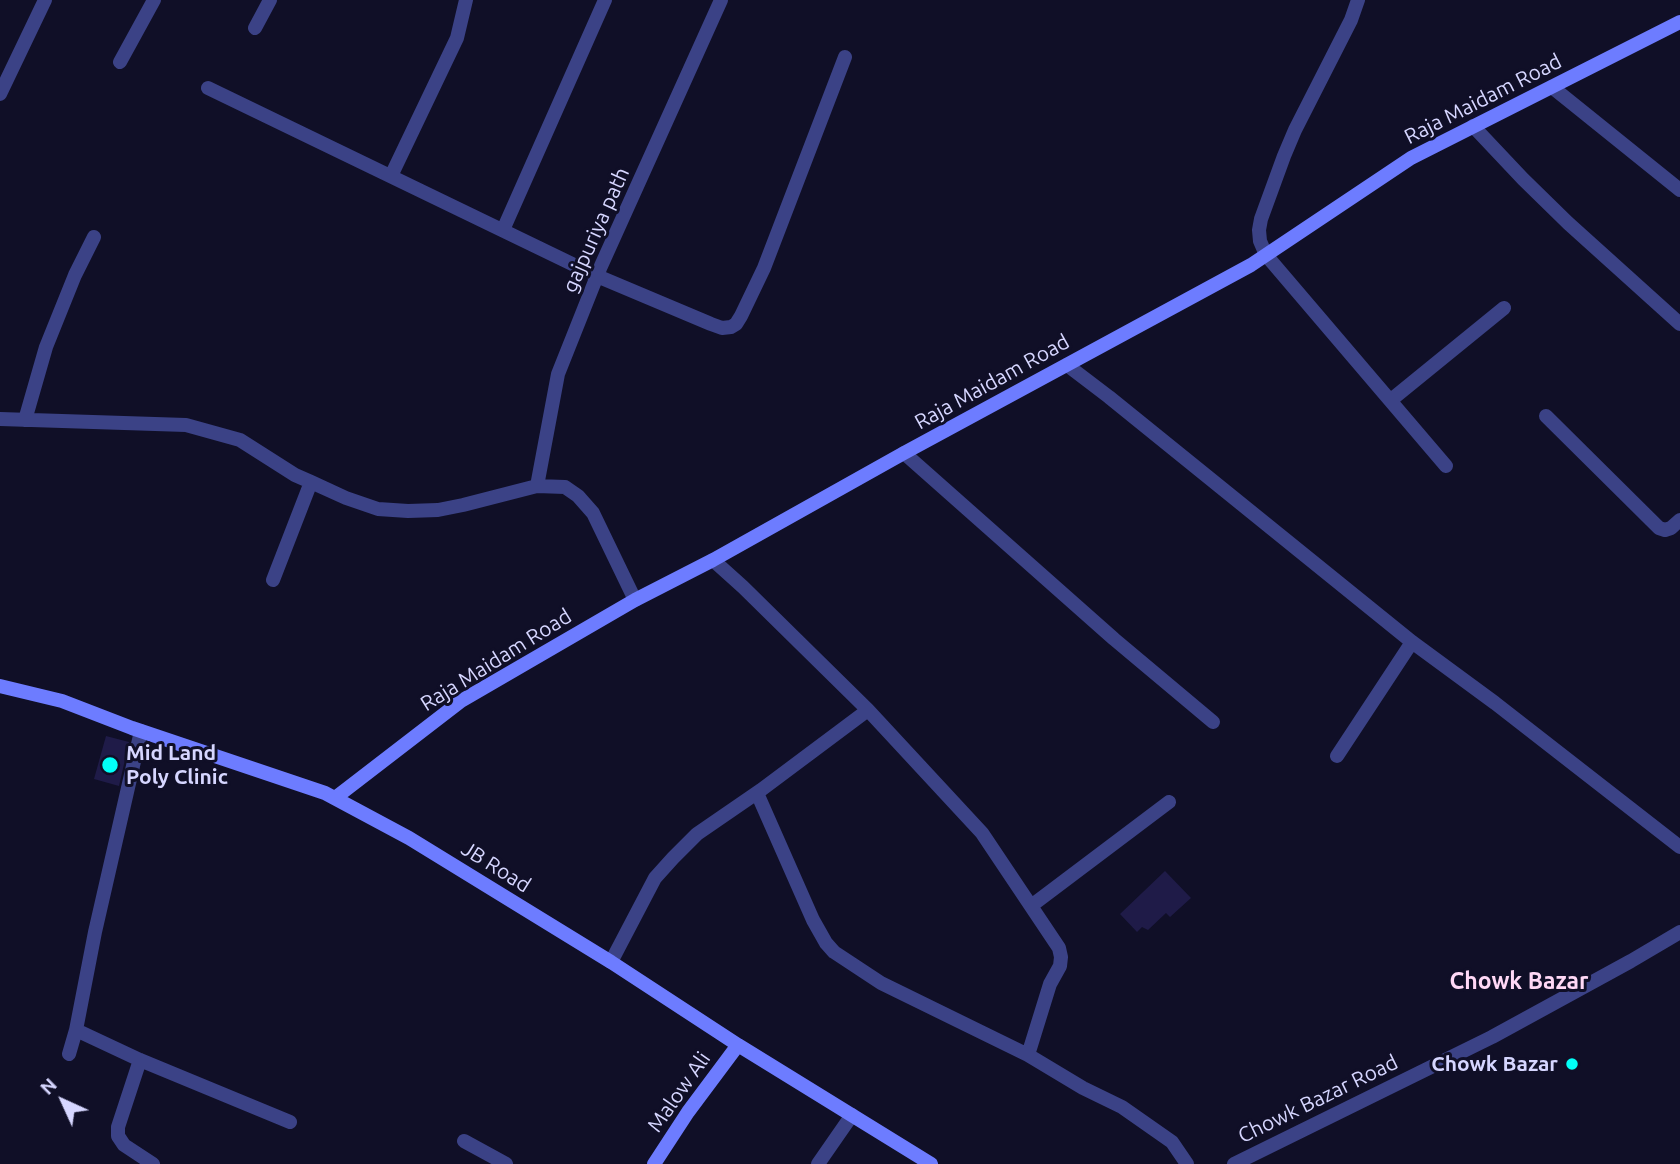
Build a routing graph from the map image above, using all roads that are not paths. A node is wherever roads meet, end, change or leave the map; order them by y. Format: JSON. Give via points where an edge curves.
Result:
{"nodes":[{"id":1,"x":46,"y":0,"type":"edge"},
{"id":2,"x":154,"y":0,"type":"edge"},
{"id":3,"x":270,"y":0,"type":"edge"},
{"id":4,"x":466,"y":0,"type":"edge"},
{"id":5,"x":605,"y":0,"type":"edge"},
{"id":6,"x":721,"y":0,"type":"edge"},
{"id":7,"x":1359,"y":0,"type":"edge"},
{"id":8,"x":1680,"y":22,"type":"edge"},
{"id":9,"x":255,"y":28,"type":"dead end"},
{"id":10,"x":845,"y":57,"type":"dead end"},
{"id":11,"x":120,"y":62,"type":"dead end"},
{"id":12,"x":1552,"y":87,"type":"junction"},
{"id":13,"x":208,"y":88,"type":"dead end"},
{"id":14,"x":0,"y":94,"type":"edge"},
{"id":15,"x":1474,"y":126,"type":"junction"},
{"id":16,"x":391,"y":176,"type":"junction"},
{"id":17,"x":1680,"y":190,"type":"edge"},
{"id":18,"x":503,"y":230,"type":"junction"},
{"id":19,"x":94,"y":237,"type":"dead end"},
{"id":20,"x":1266,"y":255,"type":"junction"},
{"id":21,"x":597,"y":276,"type":"junction"},
{"id":22,"x":1504,"y":308,"type":"dead end"},
{"id":23,"x":1680,"y":324,"type":"edge"},
{"id":24,"x":1067,"y":365,"type":"junction"},
{"id":25,"x":1391,"y":400,"type":"junction"},
{"id":26,"x":1546,"y":416,"type":"dead end"},
{"id":27,"x":0,"y":419,"type":"edge"},
{"id":28,"x":25,"y":420,"type":"junction"},
{"id":29,"x":904,"y":453,"type":"junction"},
{"id":30,"x":1446,"y":466,"type":"dead end"},
{"id":31,"x":311,"y":482,"type":"junction"},
{"id":32,"x":537,"y":486,"type":"junction"},
{"id":33,"x":1680,"y":520,"type":"edge"},
{"id":34,"x":713,"y":560,"type":"junction"},
{"id":35,"x":273,"y":580,"type":"dead end"},
{"id":36,"x":635,"y":600,"type":"junction"},
{"id":37,"x":1412,"y":642,"type":"junction"},
{"id":38,"x":0,"y":686,"type":"edge"},
{"id":39,"x":868,"y":709,"type":"junction"},
{"id":40,"x":1213,"y":722,"type":"dead end"},
{"id":41,"x":141,"y":731,"type":"junction"},
{"id":42,"x":1338,"y":756,"type":"dead end"},
{"id":43,"x":757,"y":793,"type":"junction"},
{"id":44,"x":335,"y":798,"type":"junction"},
{"id":45,"x":1169,"y":802,"type":"dead end"},
{"id":46,"x":1680,"y":847,"type":"edge"},
{"id":47,"x":1031,"y":906,"type":"junction"},
{"id":48,"x":1680,"y":932,"type":"edge"},
{"id":49,"x":611,"y":962,"type":"junction"},
{"id":50,"x":76,"y":1030,"type":"junction"},
{"id":51,"x":738,"y":1045,"type":"junction"},
{"id":52,"x":69,"y":1054,"type":"dead end"},
{"id":53,"x":1028,"y":1055,"type":"junction"},
{"id":54,"x":140,"y":1060,"type":"junction"},
{"id":55,"x":852,"y":1115,"type":"junction"},
{"id":56,"x":290,"y":1122,"type":"dead end"},
{"id":57,"x":464,"y":1141,"type":"dead end"},
{"id":58,"x":153,"y":1164,"type":"edge"},
{"id":59,"x":506,"y":1164,"type":"edge"},
{"id":60,"x":654,"y":1164,"type":"edge"},
{"id":61,"x":818,"y":1164,"type":"edge"},
{"id":62,"x":931,"y":1164,"type":"edge"},
{"id":63,"x":1187,"y":1164,"type":"edge"},
{"id":64,"x":1234,"y":1164,"type":"edge"}],
"edges":[{"from":1,"to":14,"type":"street"},
{"from":2,"to":11,"type":"street"},
{"from":3,"to":9,"type":"street"},
{"from":4,"to":16,"type":"street","via":[[457,38]]},
{"from":5,"to":18,"type":"street"},
{"from":6,"to":21,"type":"street","name":"gajpuriya path"},
{"from":7,"to":20,"type":"street","via":[[1295,130],[1261,219],[1260,241]]},
{"from":8,"to":12,"type":"street","name":"Raja Maidam Road"},
{"from":10,"to":21,"type":"street","via":[[764,268],[736,324],[711,324]]},
{"from":12,"to":15,"type":"street","name":"Raja Maidam Road"},
{"from":12,"to":17,"type":"street"},
{"from":13,"to":16,"type":"street"},
{"from":15,"to":20,"type":"street","name":"Raja Maidam Road","via":[[1411,158]]},
{"from":15,"to":23,"type":"street","via":[[1567,223]]},
{"from":16,"to":18,"type":"street"},
{"from":18,"to":21,"type":"street"},
{"from":19,"to":28,"type":"street","via":[[46,347]]},
{"from":20,"to":24,"type":"street","name":"Raja Maidam Road"},
{"from":20,"to":25,"type":"street"},
{"from":21,"to":32,"type":"street","name":"gajpuriya path","via":[[558,374]]},
{"from":22,"to":25,"type":"street"},
{"from":24,"to":29,"type":"street","name":"Raja Maidam Road"},
{"from":24,"to":37,"type":"street"},
{"from":25,"to":30,"type":"street"},
{"from":26,"to":33,"type":"street","via":[[1659,528],[1671,528]]},
{"from":27,"to":28,"type":"street"},
{"from":28,"to":31,"type":"street","via":[[186,425],[240,440]]},
{"from":29,"to":34,"type":"street","name":"Raja Maidam Road"},
{"from":29,"to":40,"type":"street"},
{"from":31,"to":32,"type":"street","via":[[378,509],[408,510],[438,510]]},
{"from":31,"to":35,"type":"street"},
{"from":32,"to":36,"type":"street","via":[[565,487],[593,513]]},
{"from":34,"to":36,"type":"street","name":"Raja Maidam Road"},
{"from":34,"to":39,"type":"street"},
{"from":36,"to":44,"type":"street","name":"Raja Maidam Road","via":[[461,701]]},
{"from":37,"to":42,"type":"street"},
{"from":37,"to":46,"type":"street"},
{"from":38,"to":41,"type":"street","name":"JB Road","via":[[62,701]]},
{"from":39,"to":43,"type":"street"},
{"from":39,"to":47,"type":"street","via":[[982,832]]},
{"from":41,"to":44,"type":"street","name":"JB Road"},
{"from":41,"to":50,"type":"street"},
{"from":43,"to":49,"type":"street","via":[[698,834],[655,878]]},
{"from":43,"to":53,"type":"street","via":[[813,920],[834,952],[881,983]]},
{"from":44,"to":49,"type":"street","name":"JB Road"},
{"from":45,"to":47,"type":"street"},
{"from":47,"to":53,"type":"street","via":[[1061,957]]},
{"from":48,"to":64,"type":"street","name":"Chowk Bazar Road","via":[[1492,1037]]},
{"from":49,"to":51,"type":"street","name":"JB Road"},
{"from":50,"to":52,"type":"street"},
{"from":50,"to":54,"type":"street"},
{"from":51,"to":55,"type":"street","name":"JB Road"},
{"from":51,"to":60,"type":"street","name":"Malow Ali"},
{"from":53,"to":63,"type":"street","via":[[1144,1122],[1172,1142]]},
{"from":54,"to":56,"type":"street"},
{"from":54,"to":58,"type":"street","via":[[118,1136]]},
{"from":55,"to":61,"type":"street"},
{"from":55,"to":62,"type":"street","name":"JB Road"},
{"from":57,"to":59,"type":"street"}]}
